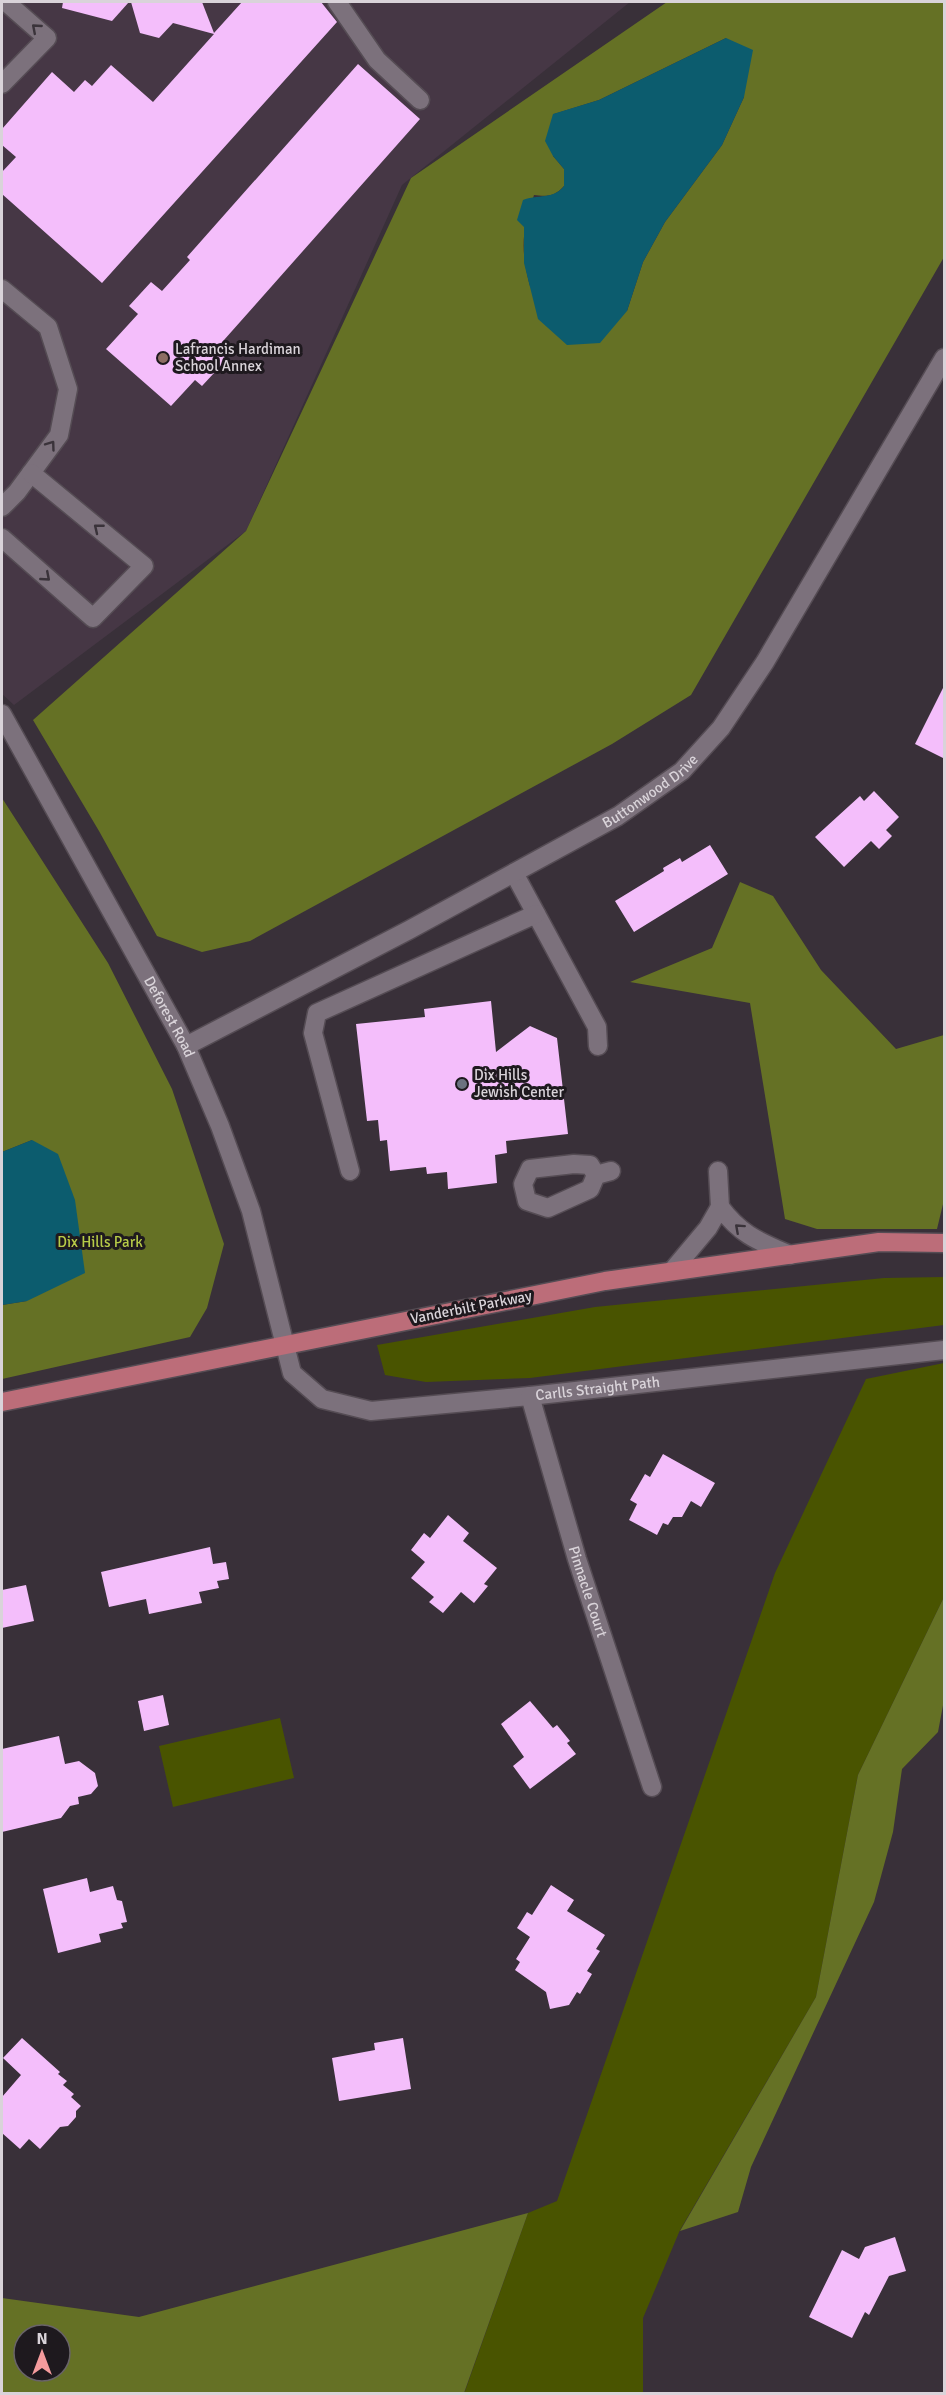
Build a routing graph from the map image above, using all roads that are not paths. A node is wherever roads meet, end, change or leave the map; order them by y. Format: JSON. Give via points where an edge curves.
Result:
{"nodes":[{"id":1,"x":6,"y":2,"type":"edge"},
{"id":2,"x":337,"y":2,"type":"edge"},
{"id":3,"x":2,"y":84,"type":"edge"},
{"id":4,"x":420,"y":100,"type":"dead end"},
{"id":5,"x":2,"y":288,"type":"edge"},
{"id":6,"x":945,"y":358,"type":"edge"},
{"id":7,"x":31,"y":473,"type":"junction"},
{"id":8,"x":2,"y":507,"type":"edge"},
{"id":9,"x":2,"y":538,"type":"edge"},
{"id":10,"x":2,"y":714,"type":"edge"},
{"id":11,"x":514,"y":873,"type":"junction"},
{"id":12,"x":536,"y":914,"type":"junction"},
{"id":13,"x":186,"y":1046,"type":"junction"},
{"id":14,"x":598,"y":1046,"type":"dead end"},
{"id":15,"x":350,"y":1171,"type":"dead end"},
{"id":16,"x":718,"y":1171,"type":"dead end"},
{"id":17,"x":720,"y":1207,"type":"junction"},
{"id":18,"x":945,"y":1243,"type":"edge"},
{"id":19,"x":790,"y":1255,"type":"junction"},
{"id":20,"x":672,"y":1271,"type":"junction"},
{"id":21,"x":286,"y":1344,"type":"junction"},
{"id":22,"x":945,"y":1350,"type":"edge"},
{"id":23,"x":530,"y":1396,"type":"junction"},
{"id":24,"x":2,"y":1402,"type":"edge"},
{"id":25,"x":651,"y":1787,"type":"dead end"}],
"edges":[{"from":3,"to":1,"type":"street","one_way":true,"via":[[47,38]]},
{"from":2,"to":4,"type":"street","via":[[377,60]]},
{"from":7,"to":5,"type":"street","one_way":true,"via":[[59,435],[68,389],[48,327]]},
{"from":6,"to":11,"type":"street","name":"Buttonwood Drive","via":[[765,662],[721,728],[682,771],[618,816]]},
{"from":7,"to":8,"type":"street"},
{"from":9,"to":7,"type":"street","one_way":true,"via":[[93,618],[144,566]]},
{"from":10,"to":13,"type":"street","name":"Deforest Road"},
{"from":11,"to":12,"type":"street"},
{"from":11,"to":13,"type":"street","name":"Buttonwood Drive"},
{"from":12,"to":14,"type":"street","via":[[597,1027]]},
{"from":12,"to":15,"type":"street","via":[[317,1014],[313,1034]]},
{"from":13,"to":21,"type":"street","name":"Deforest Road","via":[[251,1211]]},
{"from":16,"to":17,"type":"street"},
{"from":19,"to":17,"type":"street","one_way":true,"via":[[747,1236]]},
{"from":17,"to":20,"type":"street"},
{"from":18,"to":19,"type":"main road","name":"Vanderbilt Parkway","via":[[879,1242]]},
{"from":19,"to":20,"type":"main road","name":"Vanderbilt Parkway"},
{"from":20,"to":21,"type":"main road","name":"Vanderbilt Parkway"},
{"from":21,"to":23,"type":"street","name":"Carlls Straight Path","via":[[292,1373],[322,1399],[370,1411]]},
{"from":21,"to":24,"type":"main road","name":"Vanderbilt Parkway"},
{"from":22,"to":23,"type":"street","name":"Carlls Straight Path"},
{"from":23,"to":25,"type":"street","name":"Pinnacle Court","via":[[577,1559]]}]}
